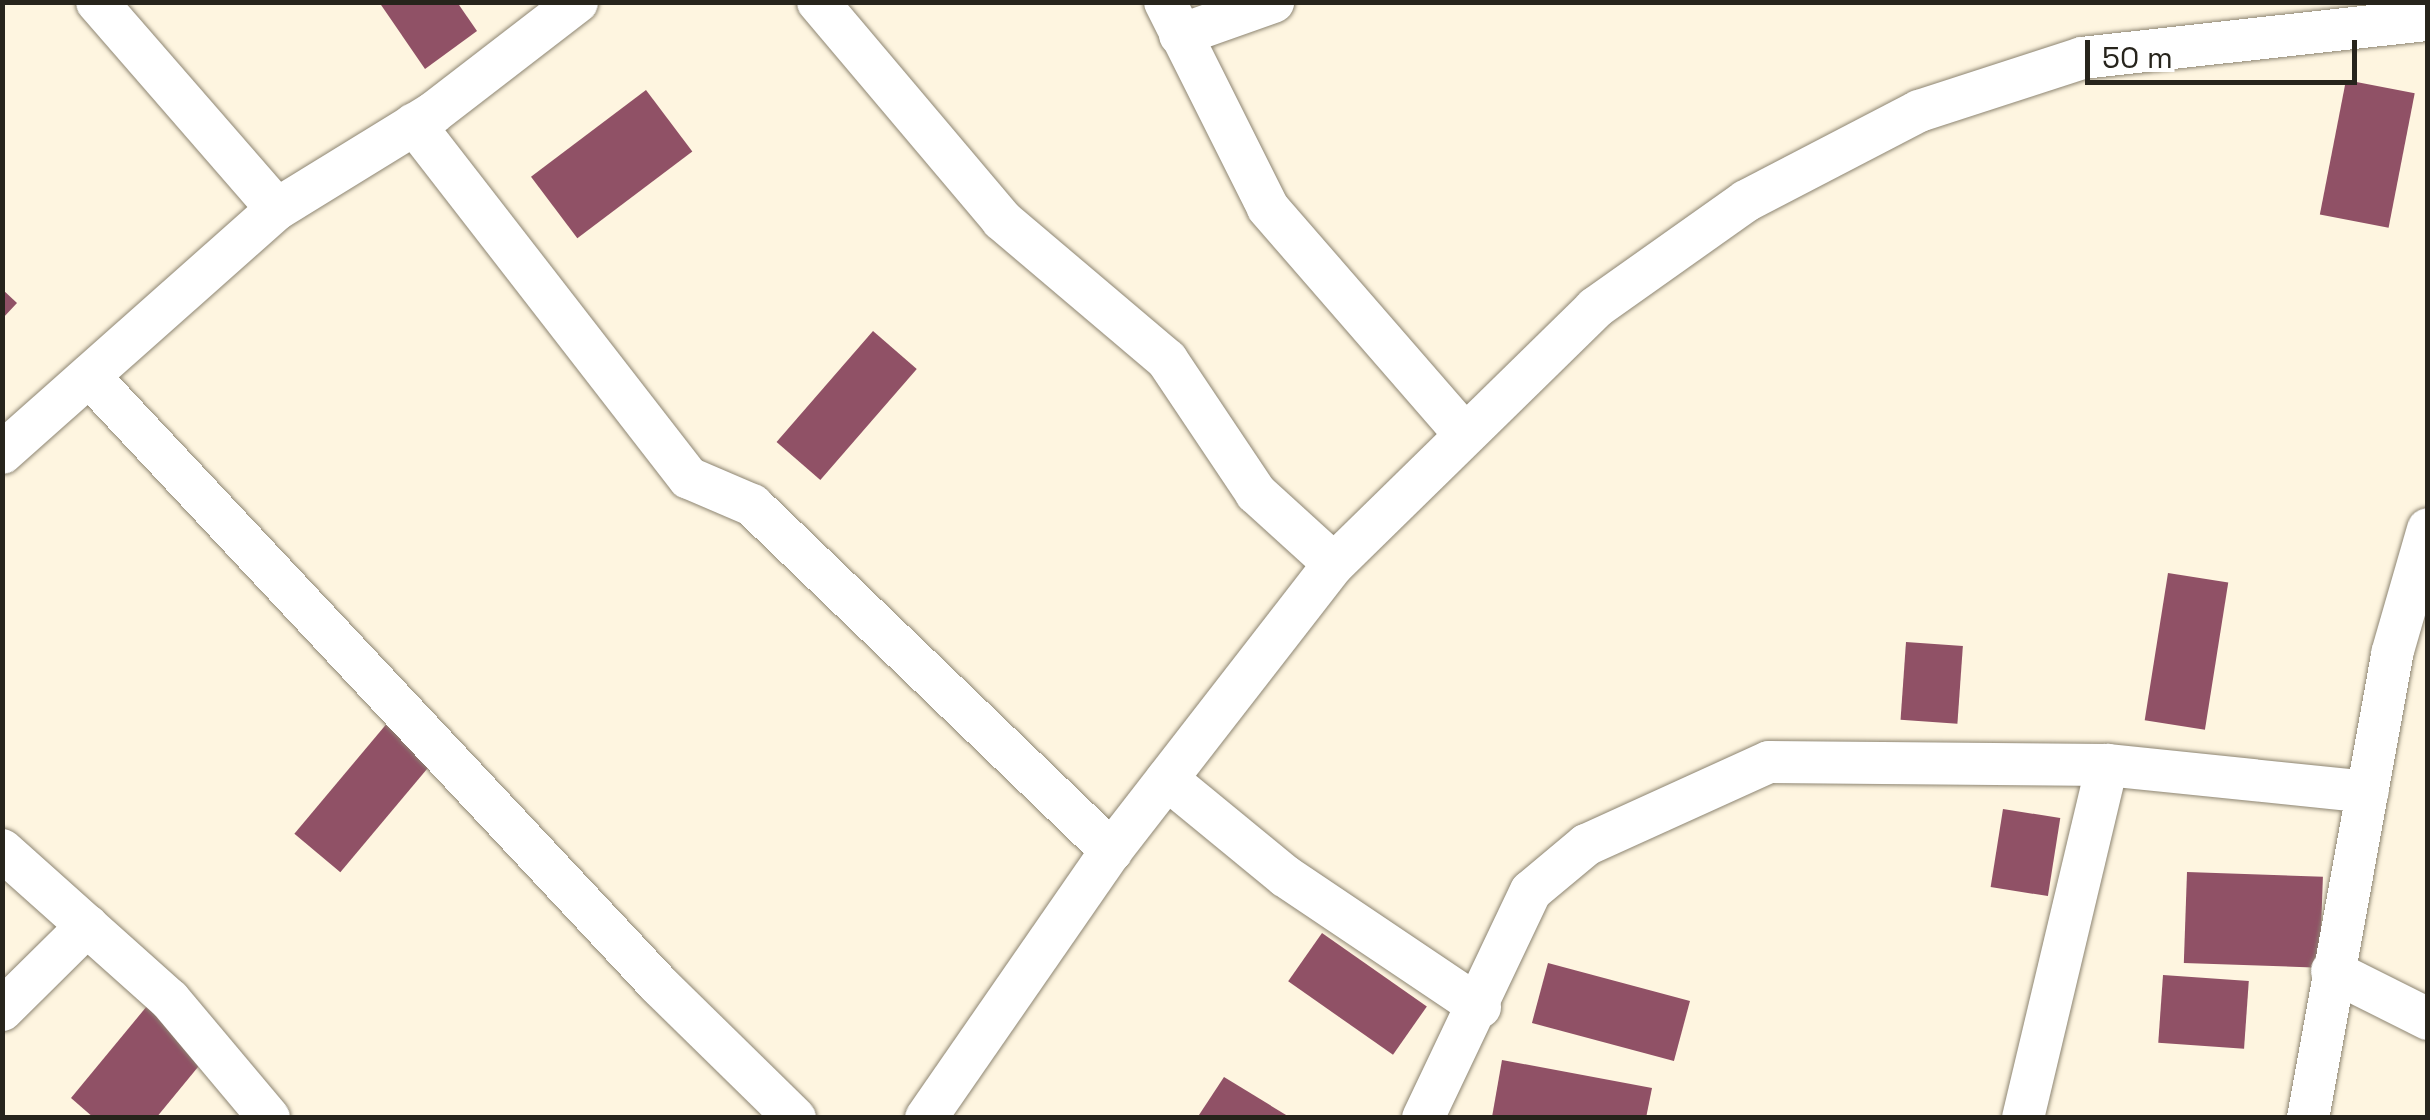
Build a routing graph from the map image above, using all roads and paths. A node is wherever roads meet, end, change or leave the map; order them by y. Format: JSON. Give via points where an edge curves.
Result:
{"nodes":[{"id":1,"x":97,"y":2,"type":"edge"},
{"id":2,"x":576,"y":2,"type":"edge"},
{"id":3,"x":818,"y":2,"type":"edge"},
{"id":4,"x":1273,"y":2,"type":"edge"},
{"id":5,"x":2349,"y":13,"type":"edge"},
{"id":6,"x":1172,"y":19,"type":"edge"},
{"id":7,"x":2428,"y":20,"type":"edge"},
{"id":8,"x":414,"y":124,"type":"junction"},
{"id":9,"x":277,"y":209,"type":"junction"},
{"id":10,"x":88,"y":376,"type":"junction"},
{"id":11,"x":1464,"y":432,"type":"junction"},
{"id":12,"x":2,"y":453,"type":"edge"},
{"id":13,"x":2428,"y":529,"type":"edge"},
{"id":14,"x":1334,"y":564,"type":"junction"},
{"id":15,"x":2106,"y":765,"type":"junction"},
{"id":16,"x":1167,"y":779,"type":"junction"},
{"id":17,"x":2368,"y":792,"type":"junction"},
{"id":18,"x":2,"y":850,"type":"edge"},
{"id":19,"x":1111,"y":850,"type":"junction"},
{"id":20,"x":88,"y":926,"type":"junction"},
{"id":21,"x":2332,"y":971,"type":"junction"},
{"id":22,"x":1480,"y":1007,"type":"junction"},
{"id":23,"x":2,"y":1010,"type":"edge"},
{"id":24,"x":2428,"y":1019,"type":"edge"},
{"id":25,"x":269,"y":1118,"type":"edge"},
{"id":26,"x":795,"y":1118,"type":"edge"},
{"id":27,"x":926,"y":1118,"type":"edge"},
{"id":28,"x":1423,"y":1118,"type":"edge"},
{"id":29,"x":2023,"y":1118,"type":"edge"},
{"id":30,"x":2308,"y":1118,"type":"edge"}],
"edges":[{"from":1,"to":9,"type":"street"},
{"from":2,"to":8,"type":"street"},
{"from":3,"to":14,"type":"street","via":[[1002,220],[1167,360],[1256,493]]},
{"from":4,"to":6,"type":"street"},
{"from":5,"to":7,"type":"street"},
{"from":5,"to":11,"type":"street","via":[[2082,58],[1919,110],[1746,201],[1595,308]]},
{"from":6,"to":11,"type":"street","via":[[1268,208]]},
{"from":8,"to":9,"type":"street"},
{"from":8,"to":19,"type":"street","via":[[689,478],[752,505]]},
{"from":9,"to":10,"type":"street"},
{"from":10,"to":12,"type":"street"},
{"from":10,"to":26,"type":"street","via":[[660,986]]},
{"from":11,"to":14,"type":"street"},
{"from":13,"to":17,"type":"street"},
{"from":14,"to":16,"type":"street"},
{"from":15,"to":17,"type":"street"},
{"from":15,"to":22,"type":"street","via":[[1769,762],[1586,845],[1532,891]]},
{"from":15,"to":29,"type":"street"},
{"from":16,"to":19,"type":"street"},
{"from":16,"to":22,"type":"street","via":[[1286,876]]},
{"from":17,"to":21,"type":"street"},
{"from":18,"to":20,"type":"street"},
{"from":19,"to":27,"type":"street"},
{"from":20,"to":23,"type":"street"},
{"from":20,"to":25,"type":"street","via":[[170,1000]]},
{"from":21,"to":24,"type":"street"},
{"from":21,"to":30,"type":"street"},
{"from":22,"to":28,"type":"street"}]}
